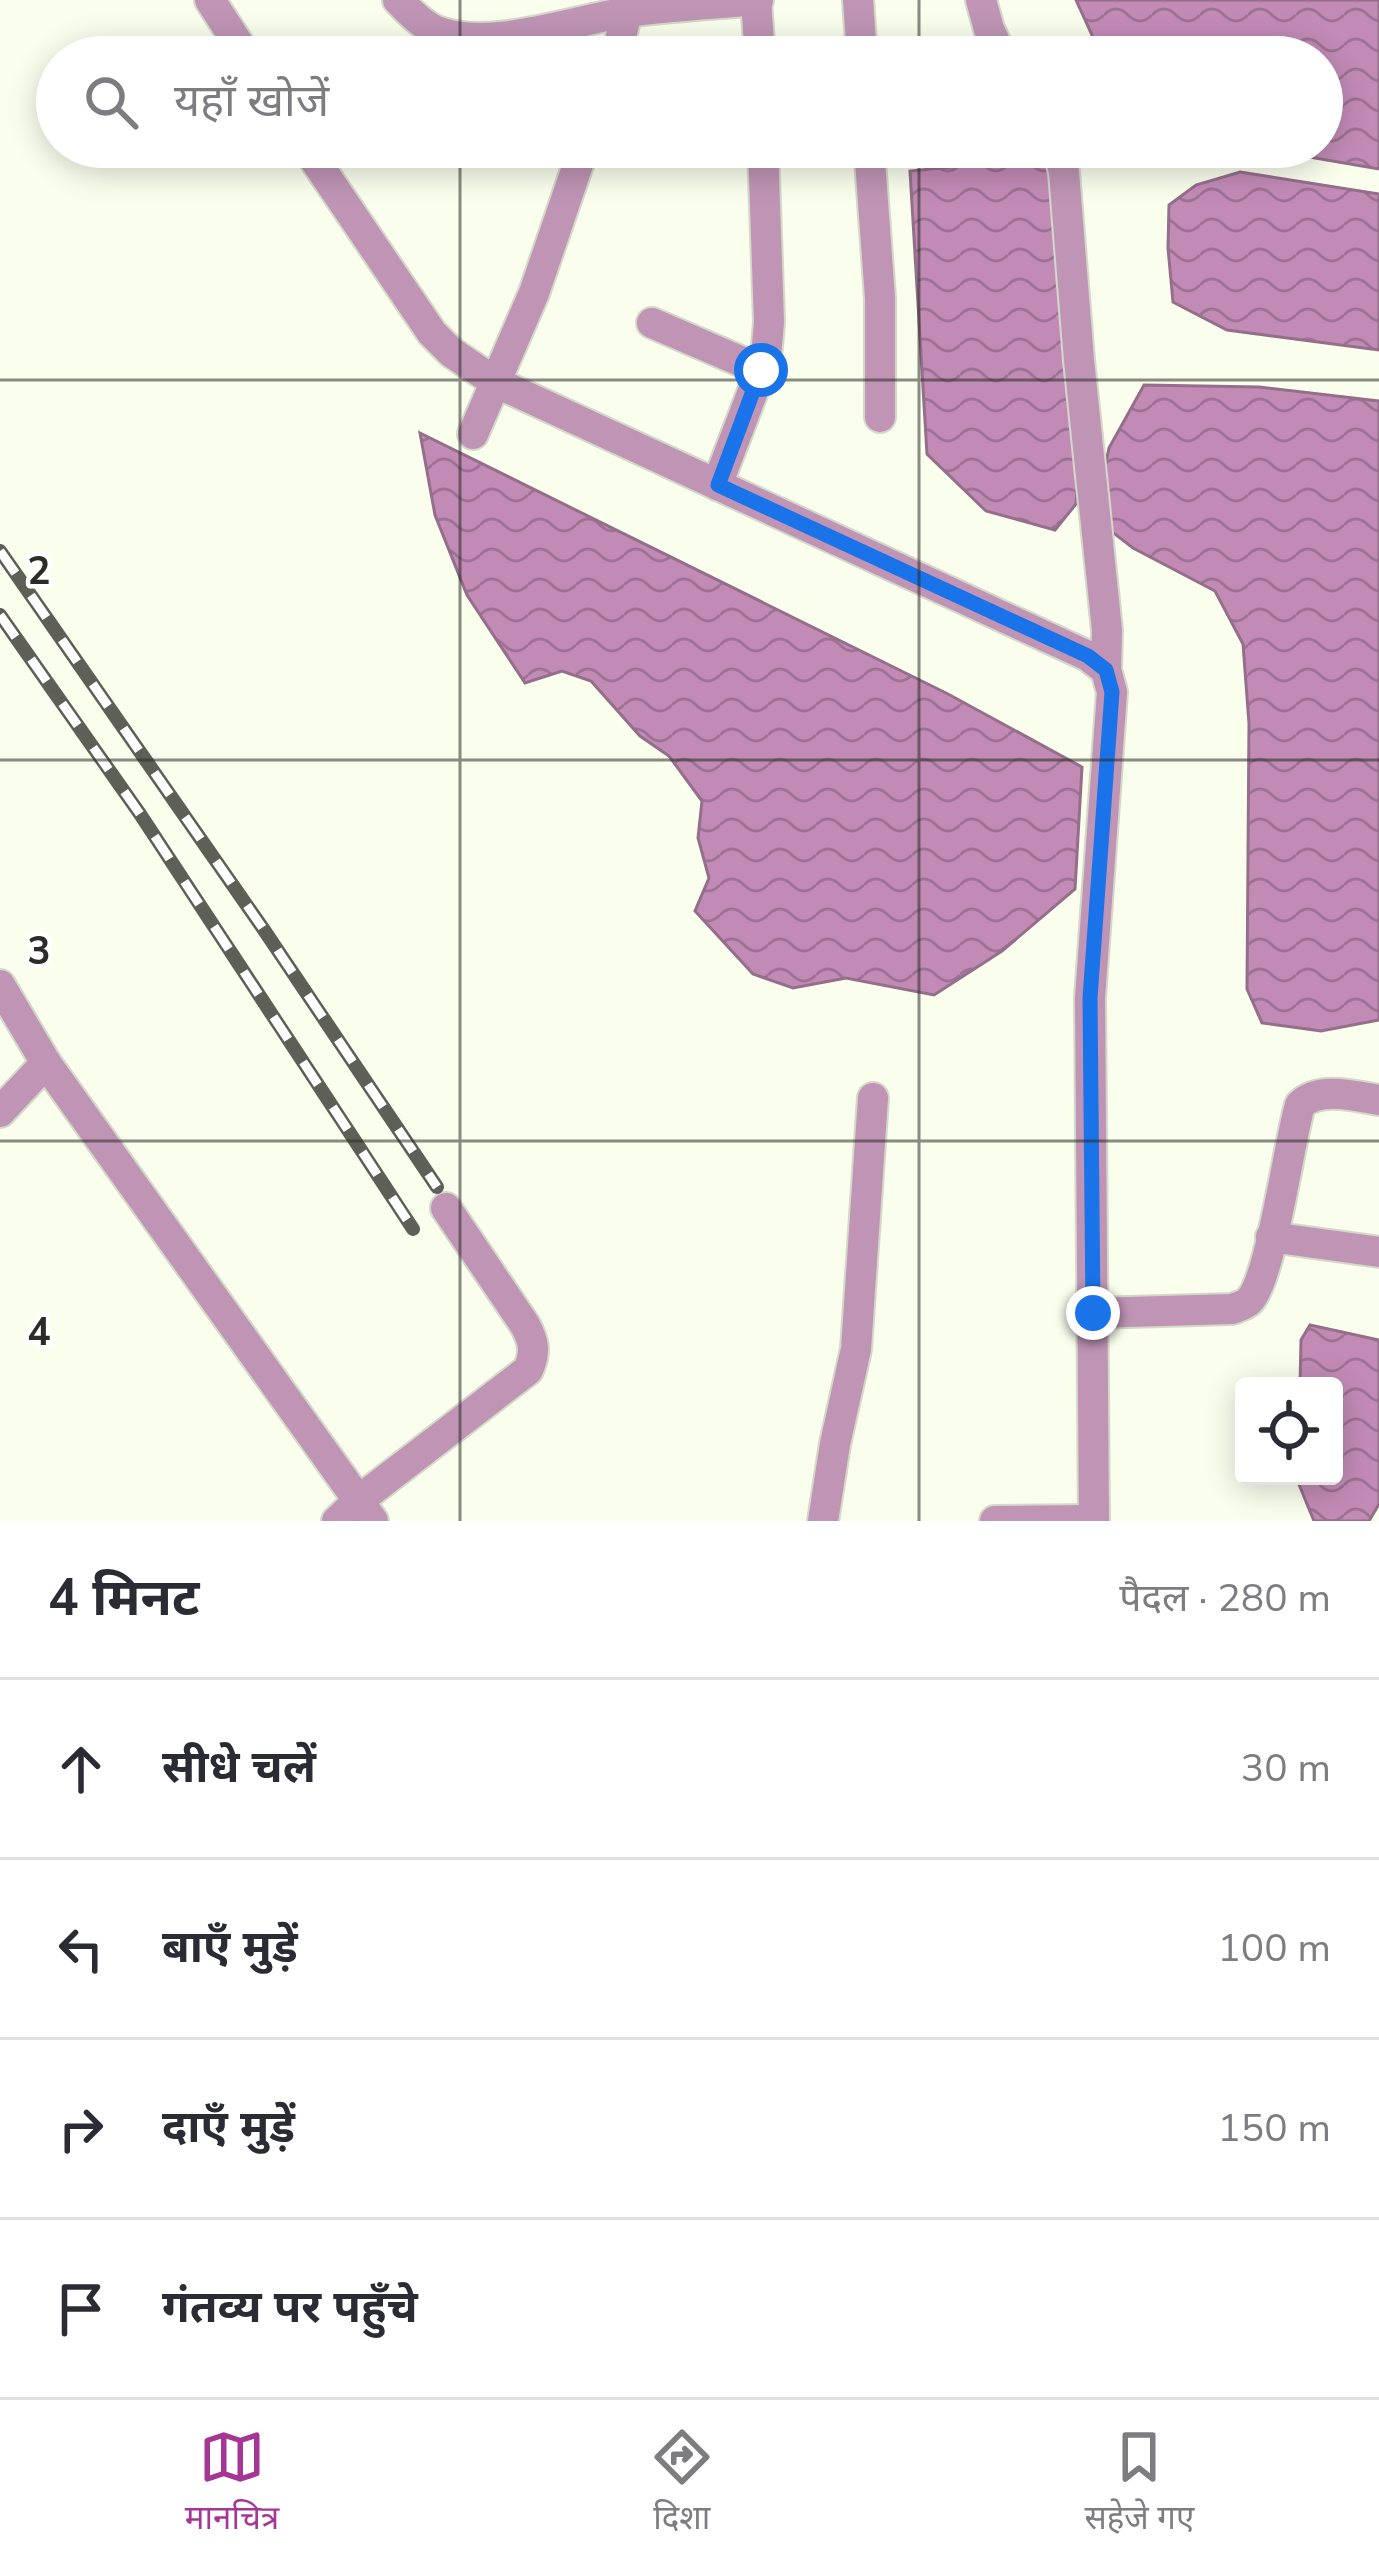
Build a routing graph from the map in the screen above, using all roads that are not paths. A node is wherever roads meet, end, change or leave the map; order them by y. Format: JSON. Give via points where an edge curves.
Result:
{"nodes":[{"id":1,"x":210,"y":0,"type":"edge"},
{"id":2,"x":398,"y":0,"type":"edge"},
{"id":3,"x":757,"y":0,"type":"edge"},
{"id":4,"x":858,"y":0,"type":"edge"},
{"id":5,"x":981,"y":0,"type":"edge"},
{"id":6,"x":627,"y":12,"type":"junction"},
{"id":7,"x":233,"y":36,"type":"edge"},
{"id":8,"x":428,"y":36,"type":"edge"},
{"id":9,"x":466,"y":36,"type":"edge"},
{"id":10,"x":621,"y":36,"type":"edge"},
{"id":11,"x":759,"y":36,"type":"edge"},
{"id":12,"x":861,"y":36,"type":"edge"},
{"id":13,"x":992,"y":36,"type":"edge"},
{"id":14,"x":320,"y":168,"type":"edge"},
{"id":15,"x":577,"y":168,"type":"edge"},
{"id":16,"x":764,"y":168,"type":"edge"},
{"id":17,"x":871,"y":168,"type":"edge"},
{"id":18,"x":1062,"y":168,"type":"edge"},
{"id":19,"x":652,"y":323,"type":"dead end"},
{"id":20,"x":761,"y":370,"type":"junction"},
{"id":21,"x":495,"y":382,"type":"junction"},
{"id":22,"x":880,"y":417,"type":"dead end"},
{"id":23,"x":473,"y":434,"type":"dead end"},
{"id":24,"x":718,"y":485,"type":"junction"},
{"id":25,"x":1106,"y":670,"type":"junction"},
{"id":26,"x":0,"y":986,"type":"edge"},
{"id":27,"x":46,"y":1063,"type":"junction"},
{"id":28,"x":873,"y":1098,"type":"dead end"},
{"id":29,"x":1379,"y":1100,"type":"edge"},
{"id":30,"x":0,"y":1112,"type":"edge"},
{"id":31,"x":446,"y":1208,"type":"dead end"},
{"id":32,"x":1271,"y":1237,"type":"junction"},
{"id":33,"x":1379,"y":1252,"type":"edge"},
{"id":34,"x":1093,"y":1313,"type":"junction"},
{"id":35,"x":356,"y":1514,"type":"edge"},
{"id":36,"x":1094,"y":1520,"type":"edge"},
{"id":37,"x":823,"y":1521,"type":"edge"},
{"id":38,"x":994,"y":1521,"type":"edge"}],
"edges":[{"from":1,"to":7,"type":"street"},
{"from":2,"to":8,"type":"street"},
{"from":3,"to":6,"type":"street"},
{"from":3,"to":11,"type":"street"},
{"from":4,"to":12,"type":"street"},
{"from":5,"to":13,"type":"street"},
{"from":6,"to":9,"type":"street"},
{"from":6,"to":10,"type":"street"},
{"from":14,"to":21,"type":"street","via":[[432,333]]},
{"from":15,"to":21,"type":"street"},
{"from":16,"to":20,"type":"street","via":[[769,322]]},
{"from":17,"to":22,"type":"street"},
{"from":18,"to":25,"type":"street"},
{"from":19,"to":20,"type":"street"},
{"from":20,"to":24,"type":"street"},
{"from":21,"to":23,"type":"street"},
{"from":21,"to":24,"type":"street"},
{"from":24,"to":25,"type":"street"},
{"from":25,"to":34,"type":"street","via":[[1112,692],[1090,998]]},
{"from":26,"to":27,"type":"street"},
{"from":27,"to":30,"type":"street"},
{"from":27,"to":35,"type":"street"},
{"from":28,"to":37,"type":"street","via":[[856,1349]]},
{"from":29,"to":32,"type":"street","via":[[1321,1095],[1300,1106]]},
{"from":31,"to":35,"type":"street","via":[[525,1325],[534,1358]]},
{"from":32,"to":33,"type":"street"},
{"from":32,"to":34,"type":"street","via":[[1248,1303]]},
{"from":34,"to":36,"type":"street"},
{"from":36,"to":38,"type":"street"}]}
